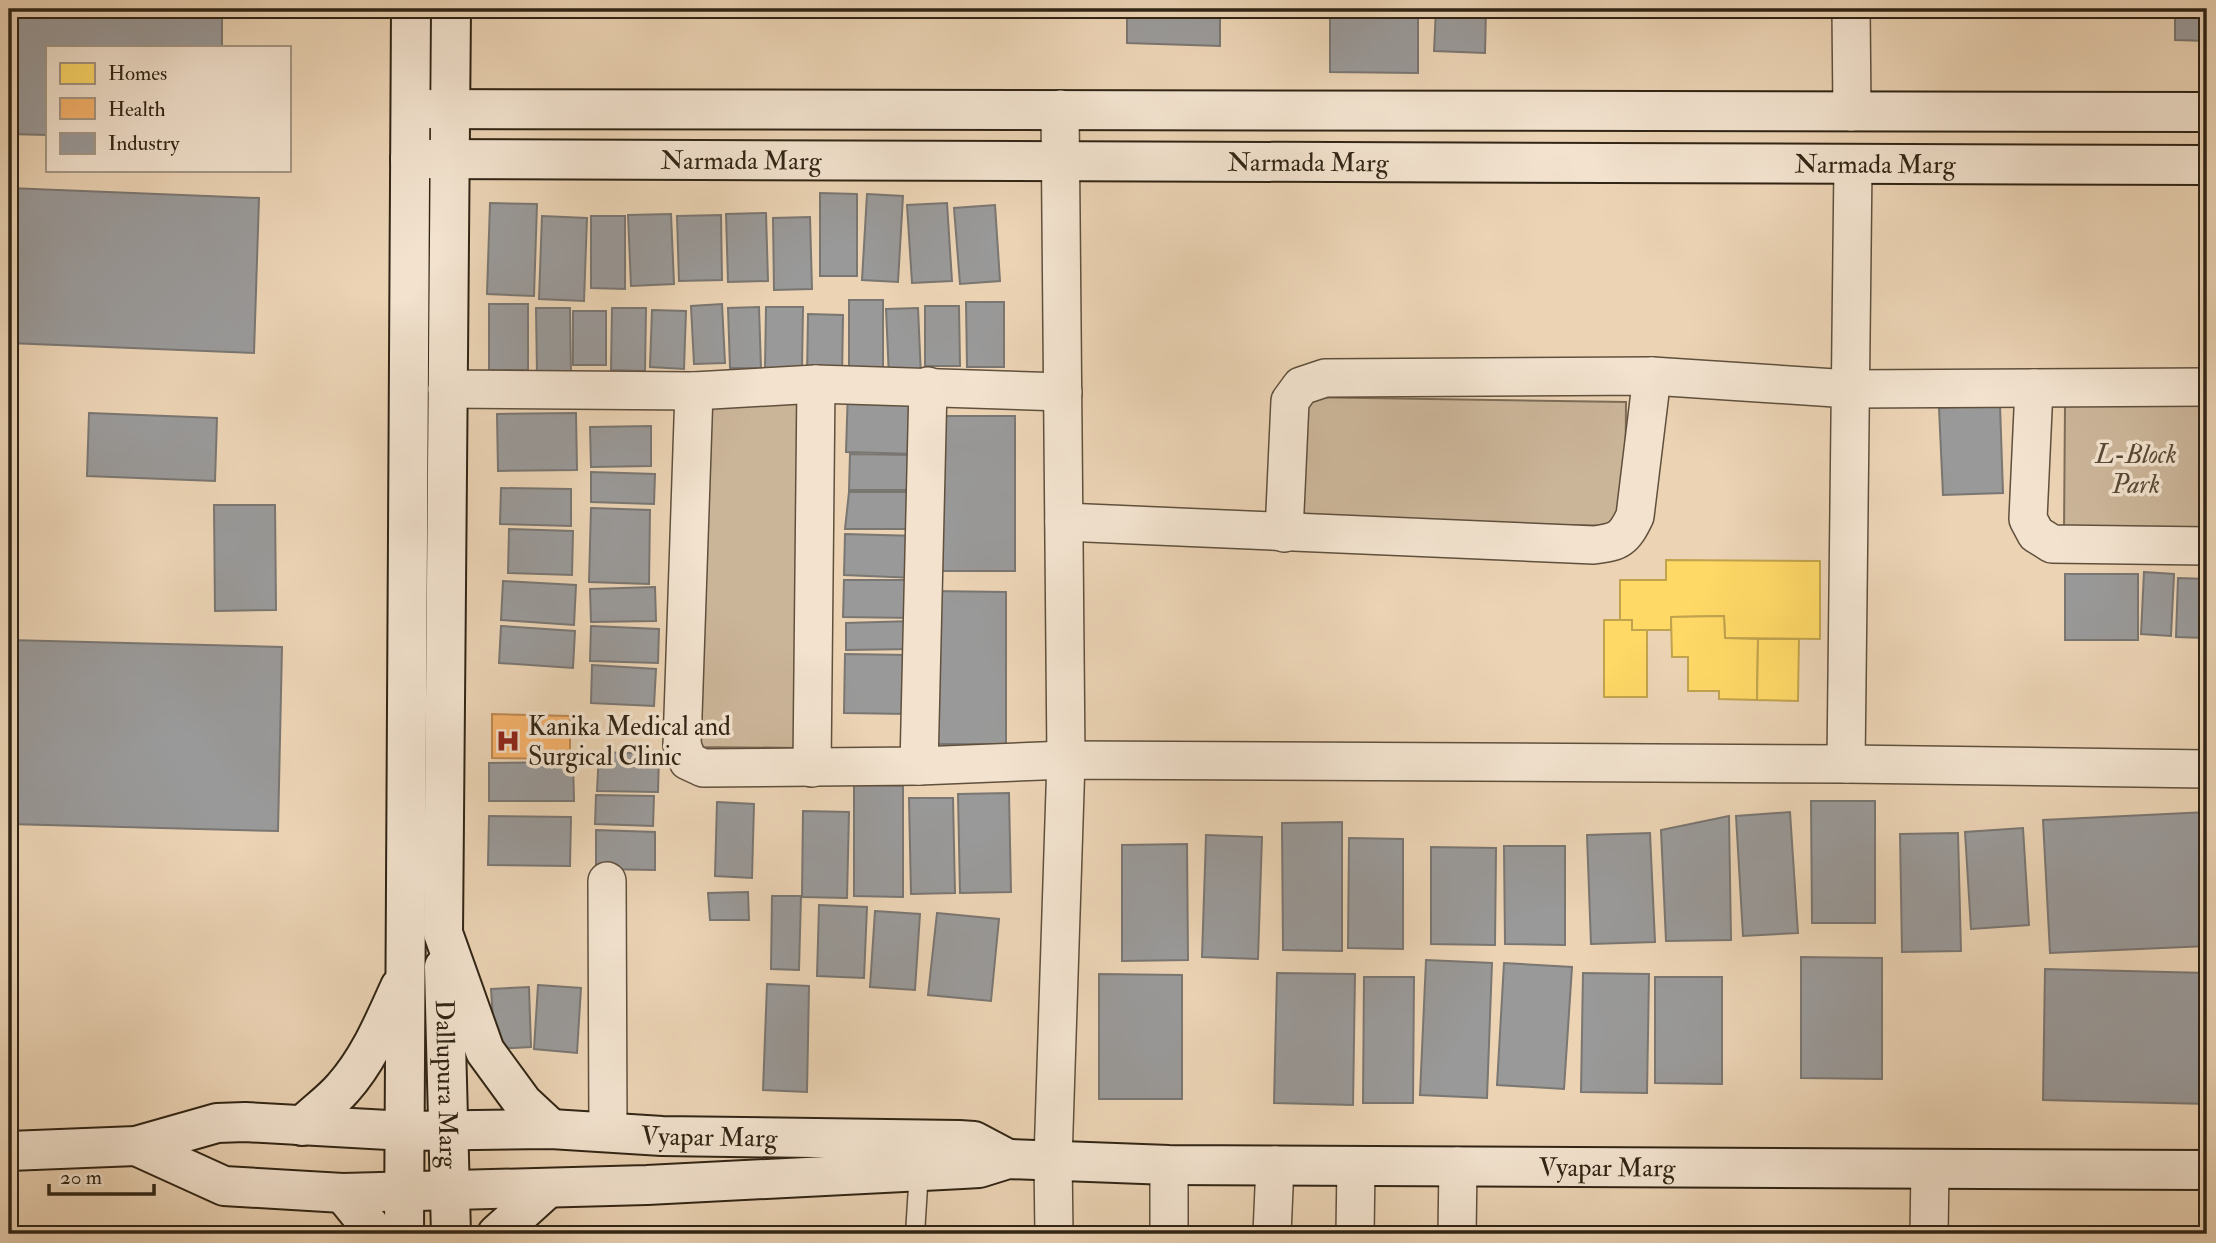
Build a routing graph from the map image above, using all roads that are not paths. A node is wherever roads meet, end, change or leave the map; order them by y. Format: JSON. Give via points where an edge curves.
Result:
{"nodes":[{"id":1,"x":411,"y":9,"type":"edge"},
{"id":2,"x":451,"y":9,"type":"edge"},
{"id":3,"x":1851,"y":9,"type":"edge"},
{"id":4,"x":450,"y":108,"type":"junction"},
{"id":5,"x":411,"y":109,"type":"junction"},
{"id":6,"x":1060,"y":109,"type":"junction"},
{"id":7,"x":1852,"y":112,"type":"junction"},
{"id":8,"x":2207,"y":112,"type":"edge"},
{"id":9,"x":410,"y":159,"type":"junction"},
{"id":10,"x":450,"y":160,"type":"junction"},
{"id":11,"x":1059,"y":162,"type":"junction"},
{"id":12,"x":1853,"y":165,"type":"junction"},
{"id":13,"x":2207,"y":165,"type":"edge"},
{"id":14,"x":1652,"y":376,"type":"junction"},
{"id":15,"x":816,"y":384,"type":"junction"},
{"id":16,"x":928,"y":386,"type":"junction"},
{"id":17,"x":2207,"y":387,"type":"edge"},
{"id":18,"x":2034,"y":388,"type":"junction"},
{"id":19,"x":447,"y":389,"type":"junction"},
{"id":20,"x":1850,"y":389,"type":"junction"},
{"id":21,"x":694,"y":391,"type":"junction"},
{"id":22,"x":1063,"y":392,"type":"junction"},
{"id":23,"x":1064,"y":522,"type":"junction"},
{"id":24,"x":1284,"y":533,"type":"junction"},
{"id":25,"x":2207,"y":547,"type":"edge"},
{"id":26,"x":1066,"y":761,"type":"junction"},
{"id":27,"x":1846,"y":764,"type":"junction"},
{"id":28,"x":919,"y":766,"type":"junction"},
{"id":29,"x":812,"y":768,"type":"junction"},
{"id":30,"x":2207,"y":769,"type":"edge"},
{"id":31,"x":607,"y":881,"type":"dead end"},
{"id":32,"x":443,"y":933,"type":"junction"},
{"id":33,"x":405,"y":976,"type":"junction"},
{"id":34,"x":302,"y":1126,"type":"junction"},
{"id":35,"x":551,"y":1129,"type":"junction"},
{"id":36,"x":447,"y":1130,"type":"junction"},
{"id":37,"x":406,"y":1131,"type":"junction"},
{"id":38,"x":608,"y":1132,"type":"junction"},
{"id":39,"x":136,"y":1146,"type":"junction"},
{"id":40,"x":9,"y":1151,"type":"edge"},
{"id":41,"x":1008,"y":1159,"type":"junction"},
{"id":42,"x":1053,"y":1160,"type":"junction"},
{"id":43,"x":1169,"y":1165,"type":"junction"},
{"id":44,"x":1275,"y":1165,"type":"junction"},
{"id":45,"x":1356,"y":1166,"type":"junction"},
{"id":46,"x":1458,"y":1167,"type":"junction"},
{"id":47,"x":1930,"y":1169,"type":"junction"},
{"id":48,"x":2207,"y":1170,"type":"edge"},
{"id":49,"x":919,"y":1171,"type":"junction"},
{"id":50,"x":548,"y":1188,"type":"junction"},
{"id":51,"x":404,"y":1191,"type":"junction"},
{"id":52,"x":451,"y":1191,"type":"junction"},
{"id":53,"x":343,"y":1193,"type":"junction"},
{"id":54,"x":376,"y":1234,"type":"edge"},
{"id":55,"x":404,"y":1234,"type":"edge"},
{"id":56,"x":451,"y":1234,"type":"edge"},
{"id":57,"x":497,"y":1234,"type":"edge"},
{"id":58,"x":915,"y":1234,"type":"edge"},
{"id":59,"x":1054,"y":1234,"type":"edge"},
{"id":60,"x":1169,"y":1234,"type":"edge"},
{"id":61,"x":1272,"y":1234,"type":"edge"},
{"id":62,"x":1355,"y":1234,"type":"edge"},
{"id":63,"x":1457,"y":1234,"type":"edge"},
{"id":64,"x":1929,"y":1234,"type":"edge"}],
"edges":[{"from":1,"to":5,"type":"street","name":"Dallupura Marg"},
{"from":2,"to":4,"type":"street","name":"Dallupura Marg"},
{"from":3,"to":7,"type":"street"},
{"from":4,"to":5,"type":"street","name":"Narmada Marg"},
{"from":4,"to":6,"type":"street","name":"Narmada Marg"},
{"from":4,"to":10,"type":"street","name":"Dallupura Marg"},
{"from":5,"to":9,"type":"street","name":"Dallupura Marg"},
{"from":6,"to":7,"type":"street","name":"Narmada Marg"},
{"from":6,"to":11,"type":"street"},
{"from":7,"to":8,"type":"street","name":"Narmada Marg"},
{"from":9,"to":10,"type":"street","name":"Narmada Marg"},
{"from":9,"to":33,"type":"street","name":"Dallupura Marg"},
{"from":10,"to":11,"type":"street","name":"Narmada Marg"},
{"from":10,"to":19,"type":"street","name":"Dallupura Marg"},
{"from":11,"to":12,"type":"street","name":"Narmada Marg"},
{"from":11,"to":22,"type":"street"},
{"from":12,"to":13,"type":"street","name":"Narmada Marg"},
{"from":12,"to":20,"type":"street"},
{"from":14,"to":20,"type":"street"},
{"from":14,"to":24,"type":"street","via":[[1325,378],[1301,386],[1290,401],[1288,416]]},
{"from":14,"to":24,"type":"street","via":[[1635,516],[1628,532],[1614,543]]},
{"from":15,"to":16,"type":"street"},
{"from":15,"to":21,"type":"street"},
{"from":15,"to":29,"type":"street"},
{"from":16,"to":22,"type":"street"},
{"from":16,"to":28,"type":"street"},
{"from":17,"to":18,"type":"street"},
{"from":18,"to":20,"type":"street"},
{"from":18,"to":25,"type":"street","via":[[2028,519],[2036,534],[2052,544]]},
{"from":19,"to":21,"type":"street"},
{"from":19,"to":32,"type":"street","name":"Dallupura Marg"},
{"from":20,"to":27,"type":"street"},
{"from":21,"to":29,"type":"street","via":[[682,745],[688,761],[703,768]]},
{"from":22,"to":23,"type":"street"},
{"from":23,"to":24,"type":"street"},
{"from":23,"to":26,"type":"street"},
{"from":26,"to":27,"type":"street"},
{"from":26,"to":28,"type":"street"},
{"from":26,"to":42,"type":"street"},
{"from":27,"to":30,"type":"street"},
{"from":28,"to":29,"type":"street"},
{"from":31,"to":38,"type":"street"},
{"from":32,"to":35,"type":"street","via":[[485,1051],[523,1103]]},
{"from":32,"to":36,"type":"street","name":"Dallupura Marg"},
{"from":33,"to":34,"type":"street","via":[[359,1068]]},
{"from":33,"to":37,"type":"street","name":"Dallupura Marg"},
{"from":34,"to":37,"type":"street","name":"Vyapar Marg"},
{"from":34,"to":39,"type":"street","name":"Vyapar Marg","via":[[217,1123]]},
{"from":35,"to":36,"type":"street","name":"Vyapar Marg"},
{"from":35,"to":38,"type":"street","name":"Vyapar Marg"},
{"from":36,"to":37,"type":"street","name":"Vyapar Marg"},
{"from":36,"to":52,"type":"street","name":"Dallupura Marg"},
{"from":37,"to":51,"type":"street","name":"Dallupura Marg"},
{"from":38,"to":41,"type":"street","name":"Vyapar Marg","via":[[974,1141]]},
{"from":39,"to":40,"type":"street"},
{"from":39,"to":53,"type":"street","name":"Vyapar Marg","via":[[224,1186]]},
{"from":41,"to":42,"type":"street","name":"Vyapar Marg"},
{"from":41,"to":49,"type":"street","name":"Vyapar Marg","via":[[979,1168]]},
{"from":42,"to":43,"type":"street","name":"Vyapar Marg"},
{"from":42,"to":59,"type":"street"},
{"from":43,"to":44,"type":"street","name":"Vyapar Marg"},
{"from":43,"to":60,"type":"street"},
{"from":44,"to":45,"type":"street","name":"Vyapar Marg"},
{"from":44,"to":61,"type":"street"},
{"from":45,"to":46,"type":"street","name":"Vyapar Marg"},
{"from":45,"to":62,"type":"street"},
{"from":46,"to":47,"type":"street","name":"Vyapar Marg"},
{"from":46,"to":63,"type":"street"},
{"from":47,"to":48,"type":"street","name":"Vyapar Marg"},
{"from":47,"to":64,"type":"street"},
{"from":49,"to":50,"type":"street","name":"Vyapar Marg"},
{"from":49,"to":58,"type":"lane"},
{"from":50,"to":52,"type":"street","name":"Vyapar Marg"},
{"from":50,"to":57,"type":"street"},
{"from":51,"to":52,"type":"street","name":"Vyapar Marg"},
{"from":51,"to":53,"type":"street","name":"Vyapar Marg"},
{"from":51,"to":55,"type":"street","name":"Dallupura Marg"},
{"from":52,"to":56,"type":"street","name":"Dallupura Marg"},
{"from":53,"to":54,"type":"street"}]}
